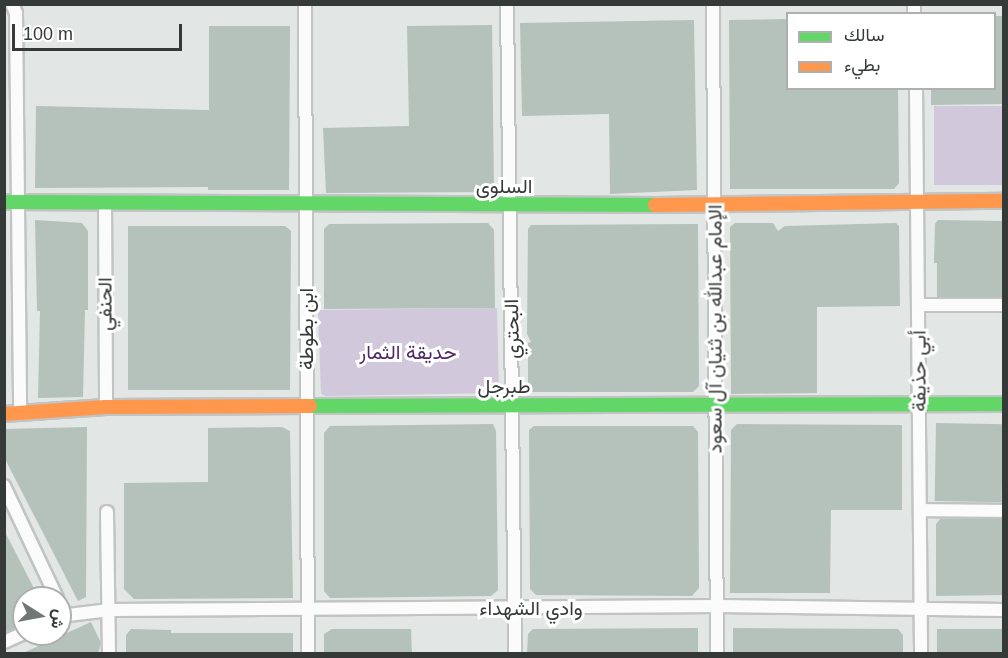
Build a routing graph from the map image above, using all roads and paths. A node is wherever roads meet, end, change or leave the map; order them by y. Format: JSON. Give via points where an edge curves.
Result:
{"nodes":[{"id":1,"x":12,"y":4,"type":"edge"},
{"id":2,"x":305,"y":4,"type":"edge"},
{"id":3,"x":507,"y":4,"type":"edge"},
{"id":4,"x":713,"y":4,"type":"edge"},
{"id":5,"x":916,"y":90,"type":"edge"},
{"id":6,"x":918,"y":201,"type":"junction"},
{"id":7,"x":1004,"y":201,"type":"edge"},
{"id":8,"x":11,"y":202,"type":"edge"},
{"id":9,"x":105,"y":202,"type":"junction"},
{"id":10,"x":714,"y":204,"type":"junction"},
{"id":11,"x":307,"y":206,"type":"junction"},
{"id":12,"x":509,"y":206,"type":"junction"},
{"id":13,"x":919,"y":305,"type":"junction"},
{"id":14,"x":1004,"y":305,"type":"edge"},
{"id":15,"x":920,"y":404,"type":"junction"},
{"id":16,"x":1004,"y":404,"type":"edge"},
{"id":17,"x":306,"y":405,"type":"junction"},
{"id":18,"x":513,"y":405,"type":"junction"},
{"id":19,"x":716,"y":406,"type":"junction"},
{"id":20,"x":106,"y":407,"type":"junction"},
{"id":21,"x":20,"y":411,"type":"junction"},
{"id":22,"x":4,"y":414,"type":"edge"},
{"id":23,"x":4,"y":486,"type":"edge"},
{"id":24,"x":920,"y":510,"type":"junction"},
{"id":25,"x":1004,"y":511,"type":"edge"},
{"id":26,"x":107,"y":512,"type":"dead end"},
{"id":27,"x":51,"y":586,"type":"edge"},
{"id":28,"x":717,"y":606,"type":"junction"},
{"id":29,"x":515,"y":608,"type":"junction"},
{"id":30,"x":110,"y":610,"type":"junction"},
{"id":31,"x":308,"y":610,"type":"junction"},
{"id":32,"x":921,"y":610,"type":"junction"},
{"id":33,"x":1004,"y":610,"type":"edge"},
{"id":34,"x":72,"y":611,"type":"edge"},
{"id":35,"x":109,"y":654,"type":"edge"},
{"id":36,"x":308,"y":654,"type":"edge"},
{"id":37,"x":514,"y":654,"type":"edge"},
{"id":38,"x":717,"y":654,"type":"edge"},
{"id":39,"x":921,"y":654,"type":"edge"}],
"edges":[{"from":1,"to":8,"type":"street","via":[[16,13]]},
{"from":2,"to":11,"type":"street","name":"ابن بطوطة"},
{"from":3,"to":12,"type":"street","name":"البحتري"},
{"from":4,"to":10,"type":"street","name":"الإمام عبدالله بن ثنيان آل سعود"},
{"from":5,"to":6,"type":"street","name":"أبي حذيفة"},
{"from":6,"to":7,"type":"street","name":"السلوى"},
{"from":6,"to":10,"type":"street","name":"السلوى"},
{"from":6,"to":13,"type":"street","name":"أبي حذيفة"},
{"from":8,"to":9,"type":"street","name":"السلوى"},
{"from":8,"to":21,"type":"street"},
{"from":9,"to":11,"type":"street","name":"السلوى"},
{"from":9,"to":20,"type":"street","name":"الحنفي"},
{"from":10,"to":12,"type":"street","name":"السلوى"},
{"from":10,"to":19,"type":"street","name":"الإمام عبدالله بن ثنيان آل سعود"},
{"from":11,"to":12,"type":"street","name":"السلوى"},
{"from":11,"to":17,"type":"street","name":"ابن بطوطة"},
{"from":12,"to":18,"type":"street","name":"البحتري"},
{"from":13,"to":14,"type":"street"},
{"from":13,"to":15,"type":"street","name":"أبي حذيفة"},
{"from":15,"to":16,"type":"street","name":"طبرجل"},
{"from":15,"to":19,"type":"street","name":"طبرجل"},
{"from":15,"to":24,"type":"street","name":"أبي حذيفة"},
{"from":17,"to":18,"type":"street","name":"طبرجل"},
{"from":17,"to":20,"type":"street","name":"طبرجل"},
{"from":17,"to":31,"type":"street","name":"ابن بطوطة"},
{"from":18,"to":19,"type":"street","name":"طبرجل"},
{"from":18,"to":29,"type":"street","name":"البحتري"},
{"from":19,"to":28,"type":"street","name":"الإمام عبدالله بن ثنيان آل سعود"},
{"from":20,"to":21,"type":"street","name":"طبرجل"},
{"from":21,"to":22,"type":"street","name":"طبرجل"},
{"from":23,"to":27,"type":"street"},
{"from":24,"to":25,"type":"street"},
{"from":24,"to":32,"type":"street","name":"أبي حذيفة"},
{"from":26,"to":30,"type":"street"},
{"from":28,"to":29,"type":"street","name":"وادي الشهداء"},
{"from":28,"to":32,"type":"street","name":"وادي الشهداء"},
{"from":28,"to":38,"type":"street","name":"الإمام عبدالله بن ثنيان آل سعود"},
{"from":29,"to":31,"type":"street","name":"وادي الشهداء"},
{"from":29,"to":37,"type":"street","name":"البحتري"},
{"from":30,"to":31,"type":"street","name":"وادي الشهداء"},
{"from":30,"to":34,"type":"street","name":"وادي الشهداء"},
{"from":30,"to":35,"type":"street"},
{"from":31,"to":36,"type":"street","name":"ابن بطوطة"},
{"from":32,"to":33,"type":"street","name":"وادي الشهداء"},
{"from":32,"to":39,"type":"street","name":"أبي حذيفة"}]}
